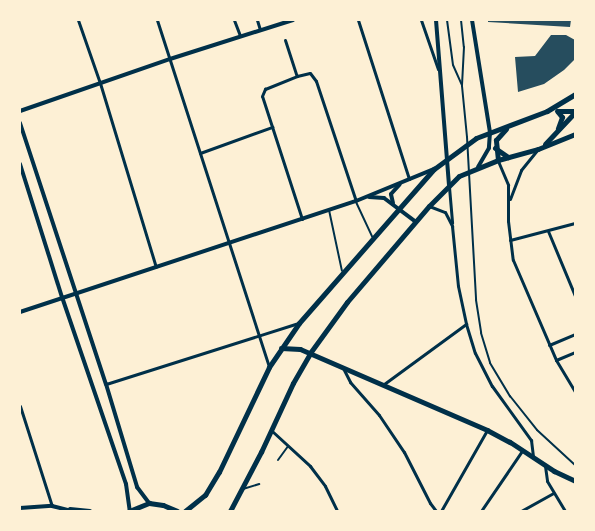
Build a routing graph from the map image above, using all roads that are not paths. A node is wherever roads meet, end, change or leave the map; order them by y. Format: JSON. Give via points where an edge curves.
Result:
{"nodes":[{"id":1,"x":78,"y":20,"type":"edge"},
{"id":2,"x":157,"y":20,"type":"edge"},
{"id":3,"x":234,"y":20,"type":"edge"},
{"id":4,"x":257,"y":20,"type":"edge"},
{"id":5,"x":293,"y":20,"type":"edge"},
{"id":6,"x":358,"y":20,"type":"edge"},
{"id":7,"x":421,"y":20,"type":"edge"},
{"id":8,"x":436,"y":20,"type":"edge"},
{"id":9,"x":447,"y":20,"type":"edge"},
{"id":10,"x":460,"y":20,"type":"edge"},
{"id":11,"x":472,"y":20,"type":"edge"},
{"id":12,"x":260,"y":30,"type":"junction"},
{"id":13,"x":240,"y":36,"type":"junction"},
{"id":14,"x":285,"y":40,"type":"dead end"},
{"id":15,"x":170,"y":59,"type":"junction"},
{"id":16,"x":439,"y":70,"type":"junction"},
{"id":17,"x":297,"y":76,"type":"junction"},
{"id":18,"x":100,"y":83,"type":"junction"},
{"id":19,"x":462,"y":86,"type":"junction"},
{"id":20,"x":575,"y":94,"type":"edge"},
{"id":21,"x":20,"y":111,"type":"edge"},
{"id":22,"x":547,"y":111,"type":"junction"},
{"id":23,"x":557,"y":111,"type":"junction"},
{"id":24,"x":575,"y":112,"type":"edge"},
{"id":25,"x":517,"y":122,"type":"junction"},
{"id":26,"x":20,"y":123,"type":"edge"},
{"id":27,"x":272,"y":127,"type":"junction"},
{"id":28,"x":490,"y":132,"type":"junction"},
{"id":29,"x":575,"y":134,"type":"edge"},
{"id":30,"x":551,"y":140,"type":"junction"},
{"id":31,"x":495,"y":148,"type":"junction"},
{"id":32,"x":538,"y":149,"type":"junction"},
{"id":33,"x":200,"y":152,"type":"junction"},
{"id":34,"x":508,"y":157,"type":"junction"},
{"id":35,"x":446,"y":158,"type":"junction"},
{"id":36,"x":498,"y":160,"type":"junction"},
{"id":37,"x":20,"y":164,"type":"edge"},
{"id":38,"x":476,"y":168,"type":"junction"},
{"id":39,"x":434,"y":169,"type":"junction"},
{"id":40,"x":409,"y":179,"type":"junction"},
{"id":41,"x":402,"y":183,"type":"junction"},
{"id":42,"x":449,"y":184,"type":"junction"},
{"id":43,"x":365,"y":197,"type":"junction"},
{"id":44,"x":356,"y":201,"type":"junction"},
{"id":45,"x":509,"y":202,"type":"junction"},
{"id":46,"x":429,"y":206,"type":"junction"},
{"id":47,"x":398,"y":208,"type":"junction"},
{"id":48,"x":329,"y":210,"type":"junction"},
{"id":49,"x":302,"y":219,"type":"junction"},
{"id":50,"x":416,"y":220,"type":"junction"},
{"id":51,"x":575,"y":224,"type":"edge"},
{"id":52,"x":452,"y":226,"type":"junction"},
{"id":53,"x":548,"y":231,"type":"junction"},
{"id":54,"x":373,"y":239,"type":"junction"},
{"id":55,"x":510,"y":240,"type":"junction"},
{"id":56,"x":229,"y":243,"type":"junction"},
{"id":57,"x":156,"y":267,"type":"junction"},
{"id":58,"x":342,"y":274,"type":"junction"},
{"id":59,"x":74,"y":293,"type":"junction"},
{"id":60,"x":575,"y":296,"type":"edge"},
{"id":61,"x":62,"y":297,"type":"junction"},
{"id":62,"x":20,"y":312,"type":"edge"},
{"id":63,"x":298,"y":323,"type":"junction"},
{"id":64,"x":466,"y":324,"type":"junction"},
{"id":65,"x":575,"y":334,"type":"edge"},
{"id":66,"x":260,"y":335,"type":"junction"},
{"id":67,"x":549,"y":345,"type":"junction"},
{"id":68,"x":281,"y":348,"type":"junction"},
{"id":69,"x":575,"y":352,"type":"edge"},
{"id":70,"x":310,"y":353,"type":"junction"},
{"id":71,"x":556,"y":360,"type":"junction"},
{"id":72,"x":269,"y":367,"type":"junction"},
{"id":73,"x":343,"y":367,"type":"junction"},
{"id":74,"x":106,"y":384,"type":"junction"},
{"id":75,"x":383,"y":385,"type":"junction"},
{"id":76,"x":575,"y":392,"type":"edge"},
{"id":77,"x":20,"y":406,"type":"edge"},
{"id":78,"x":487,"y":430,"type":"junction"},
{"id":79,"x":272,"y":431,"type":"junction"},
{"id":80,"x":289,"y":446,"type":"junction"},
{"id":81,"x":522,"y":450,"type":"junction"},
{"id":82,"x":533,"y":458,"type":"junction"},
{"id":83,"x":278,"y":460,"type":"dead end"},
{"id":84,"x":575,"y":465,"type":"edge"},
{"id":85,"x":545,"y":466,"type":"junction"},
{"id":86,"x":554,"y":472,"type":"junction"},
{"id":87,"x":547,"y":481,"type":"junction"},
{"id":88,"x":575,"y":481,"type":"edge"},
{"id":89,"x":260,"y":484,"type":"dead end"},
{"id":90,"x":243,"y":489,"type":"junction"},
{"id":91,"x":553,"y":493,"type":"junction"},
{"id":92,"x":149,"y":504,"type":"junction"},
{"id":93,"x":52,"y":506,"type":"junction"},
{"id":94,"x":20,"y":508,"type":"edge"},
{"id":95,"x":58,"y":508,"type":"junction"},
{"id":96,"x":72,"y":511,"type":"edge"},
{"id":97,"x":90,"y":511,"type":"edge"},
{"id":98,"x":129,"y":511,"type":"edge"},
{"id":99,"x":177,"y":511,"type":"edge"},
{"id":100,"x":185,"y":511,"type":"edge"},
{"id":101,"x":230,"y":511,"type":"edge"},
{"id":102,"x":337,"y":511,"type":"edge"},
{"id":103,"x":436,"y":511,"type":"edge"},
{"id":104,"x":441,"y":511,"type":"edge"},
{"id":105,"x":481,"y":511,"type":"edge"},
{"id":106,"x":521,"y":511,"type":"edge"},
{"id":107,"x":565,"y":511,"type":"edge"}],
"edges":[{"from":1,"to":18,"type":"street"},
{"from":2,"to":15,"type":"street"},
{"from":3,"to":13,"type":"street"},
{"from":4,"to":12,"type":"street"},
{"from":5,"to":12,"type":"street"},
{"from":6,"to":40,"type":"street"},
{"from":7,"to":16,"type":"street"},
{"from":8,"to":16,"type":"street"},
{"from":9,"to":19,"type":"lane","via":[[453,65]]},
{"from":10,"to":19,"type":"lane","via":[[464,61]]},
{"from":11,"to":28,"type":"street"},
{"from":12,"to":13,"type":"street"},
{"from":13,"to":15,"type":"street"},
{"from":14,"to":17,"type":"street"},
{"from":15,"to":18,"type":"street"},
{"from":15,"to":33,"type":"street"},
{"from":16,"to":35,"type":"street"},
{"from":17,"to":27,"type":"street","via":[[262,91]]},
{"from":17,"to":44,"type":"street","via":[[310,73],[316,81]]},
{"from":18,"to":21,"type":"street"},
{"from":18,"to":57,"type":"street"},
{"from":19,"to":84,"type":"lane","via":[[481,333],[490,363],[510,396],[537,430]]},
{"from":20,"to":22,"type":"main road"},
{"from":22,"to":23,"type":"main road"},
{"from":22,"to":25,"type":"main road"},
{"from":23,"to":24,"type":"main road"},
{"from":23,"to":30,"type":"main road","via":[[562,118]]},
{"from":24,"to":30,"type":"main road"},
{"from":25,"to":28,"type":"main road"},
{"from":25,"to":31,"type":"main road","via":[[498,136]]},
{"from":26,"to":59,"type":"street"},
{"from":27,"to":33,"type":"street"},
{"from":27,"to":49,"type":"street"},
{"from":28,"to":35,"type":"main road"},
{"from":28,"to":38,"type":"street","via":[[489,148]]},
{"from":29,"to":32,"type":"main road"},
{"from":30,"to":32,"type":"main road"},
{"from":31,"to":34,"type":"main road"},
{"from":31,"to":36,"type":"main road"},
{"from":32,"to":34,"type":"main road"},
{"from":32,"to":45,"type":"street","via":[[521,170]]},
{"from":33,"to":56,"type":"street"},
{"from":34,"to":36,"type":"main road"},
{"from":35,"to":39,"type":"main road"},
{"from":35,"to":42,"type":"street"},
{"from":36,"to":38,"type":"main road"},
{"from":36,"to":45,"type":"street","via":[[506,179]]},
{"from":37,"to":61,"type":"street"},
{"from":38,"to":42,"type":"main road"},
{"from":39,"to":40,"type":"street"},
{"from":39,"to":47,"type":"main road"},
{"from":40,"to":41,"type":"street"},
{"from":41,"to":43,"type":"street"},
{"from":41,"to":47,"type":"street","via":[[391,194]]},
{"from":42,"to":46,"type":"main road"},
{"from":42,"to":52,"type":"street"},
{"from":43,"to":44,"type":"street"},
{"from":43,"to":47,"type":"street","via":[[381,197]]},
{"from":44,"to":48,"type":"street"},
{"from":44,"to":54,"type":"lane"},
{"from":45,"to":55,"type":"street"},
{"from":46,"to":50,"type":"main road"},
{"from":46,"to":52,"type":"street","via":[[445,212]]},
{"from":47,"to":50,"type":"street"},
{"from":47,"to":54,"type":"main road"},
{"from":48,"to":49,"type":"street"},
{"from":48,"to":58,"type":"lane"},
{"from":49,"to":56,"type":"street"},
{"from":50,"to":70,"type":"main road","via":[[347,302]]},
{"from":51,"to":53,"type":"street"},
{"from":52,"to":64,"type":"street","via":[[458,286]]},
{"from":53,"to":55,"type":"street"},
{"from":53,"to":60,"type":"street"},
{"from":54,"to":58,"type":"main road"},
{"from":55,"to":67,"type":"street","via":[[514,260]]},
{"from":56,"to":57,"type":"street"},
{"from":56,"to":66,"type":"street"},
{"from":57,"to":59,"type":"street"},
{"from":58,"to":63,"type":"main road"},
{"from":59,"to":61,"type":"street"},
{"from":59,"to":74,"type":"street"},
{"from":61,"to":62,"type":"street"},
{"from":61,"to":98,"type":"street","via":[[126,484]]},
{"from":63,"to":66,"type":"street"},
{"from":63,"to":68,"type":"main road"},
{"from":64,"to":75,"type":"street"},
{"from":64,"to":82,"type":"street","via":[[475,353],[492,386],[530,440]]},
{"from":65,"to":67,"type":"street"},
{"from":66,"to":72,"type":"street"},
{"from":66,"to":74,"type":"street"},
{"from":67,"to":71,"type":"street"},
{"from":68,"to":70,"type":"main road"},
{"from":68,"to":72,"type":"main road"},
{"from":69,"to":71,"type":"street"},
{"from":70,"to":73,"type":"main road"},
{"from":70,"to":79,"type":"main road"},
{"from":71,"to":76,"type":"street"},
{"from":72,"to":100,"type":"main road","via":[[219,472],[205,495]]},
{"from":73,"to":75,"type":"main road"},
{"from":73,"to":103,"type":"street","via":[[350,382],[379,415],[404,452]]},
{"from":74,"to":92,"type":"street","via":[[137,487]]},
{"from":75,"to":78,"type":"main road"},
{"from":77,"to":93,"type":"street"},
{"from":78,"to":81,"type":"main road"},
{"from":78,"to":104,"type":"street"},
{"from":79,"to":80,"type":"street"},
{"from":79,"to":90,"type":"main road"},
{"from":80,"to":83,"type":"lane"},
{"from":80,"to":102,"type":"street","via":[[325,486]]},
{"from":81,"to":82,"type":"main road"},
{"from":81,"to":105,"type":"street"},
{"from":82,"to":85,"type":"main road"},
{"from":85,"to":86,"type":"main road"},
{"from":85,"to":87,"type":"street"},
{"from":86,"to":87,"type":"street"},
{"from":86,"to":88,"type":"main road"},
{"from":87,"to":91,"type":"street"},
{"from":89,"to":90,"type":"lane"},
{"from":90,"to":101,"type":"main road"},
{"from":91,"to":106,"type":"street"},
{"from":91,"to":107,"type":"street"},
{"from":92,"to":98,"type":"main road"},
{"from":92,"to":99,"type":"main road","via":[[164,505]]},
{"from":93,"to":94,"type":"street"},
{"from":93,"to":95,"type":"street"},
{"from":95,"to":96,"type":"street"},
{"from":95,"to":97,"type":"street"}]}
